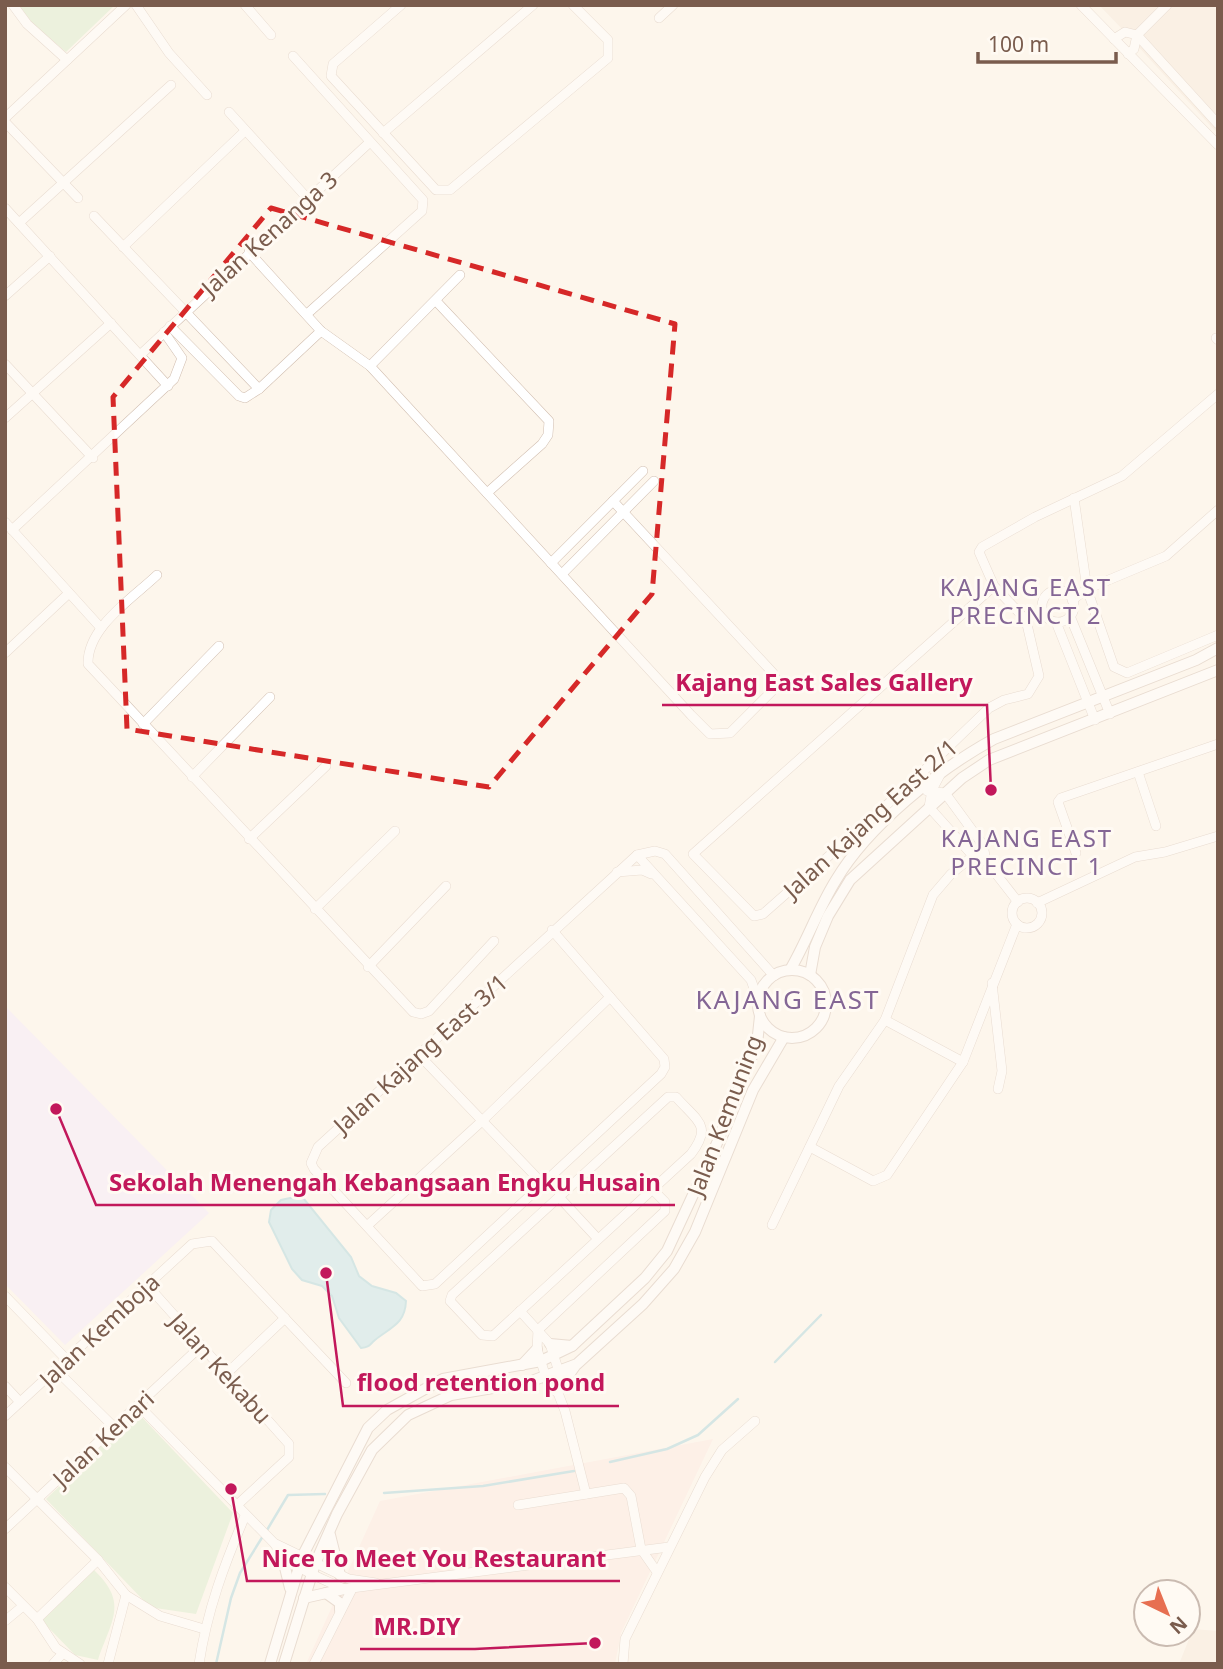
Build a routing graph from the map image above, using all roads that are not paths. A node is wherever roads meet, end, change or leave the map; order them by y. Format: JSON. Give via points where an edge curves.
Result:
{"nodes":[{"id":1,"x":13,"y":5,"type":"edge"},
{"id":2,"x":126,"y":5,"type":"edge"},
{"id":3,"x":136,"y":5,"type":"edge"},
{"id":4,"x":262,"y":5,"type":"edge"},
{"id":5,"x":401,"y":5,"type":"edge"},
{"id":6,"x":533,"y":5,"type":"edge"},
{"id":7,"x":573,"y":5,"type":"edge"},
{"id":8,"x":673,"y":5,"type":"edge"},
{"id":9,"x":1081,"y":5,"type":"edge"},
{"id":10,"x":1167,"y":5,"type":"edge"},
{"id":11,"x":248,"y":9,"type":"edge"},
{"id":12,"x":659,"y":18,"type":"dead end"},
{"id":13,"x":271,"y":35,"type":"dead end"},
{"id":14,"x":1114,"y":39,"type":"junction"},
{"id":15,"x":1136,"y":39,"type":"junction"},
{"id":16,"x":1128,"y":54,"type":"junction"},
{"id":17,"x":292,"y":56,"type":"dead end"},
{"id":18,"x":67,"y":60,"type":"junction"},
{"id":19,"x":171,"y":85,"type":"dead end"},
{"id":20,"x":206,"y":95,"type":"dead end"},
{"id":21,"x":229,"y":112,"type":"dead end"},
{"id":22,"x":5,"y":120,"type":"edge"},
{"id":23,"x":1218,"y":124,"type":"edge"},
{"id":24,"x":246,"y":131,"type":"junction"},
{"id":25,"x":383,"y":133,"type":"junction"},
{"id":26,"x":370,"y":142,"type":"junction"},
{"id":27,"x":1218,"y":145,"type":"edge"},
{"id":28,"x":63,"y":183,"type":"junction"},
{"id":29,"x":78,"y":198,"type":"dead end"},
{"id":30,"x":308,"y":199,"type":"junction"},
{"id":31,"x":5,"y":208,"type":"edge"},
{"id":32,"x":93,"y":216,"type":"dead end"},
{"id":33,"x":19,"y":223,"type":"junction"},
{"id":34,"x":123,"y":247,"type":"junction"},
{"id":35,"x":249,"y":252,"type":"junction"},
{"id":36,"x":50,"y":257,"type":"junction"},
{"id":37,"x":460,"y":275,"type":"dead end"},
{"id":38,"x":5,"y":296,"type":"edge"},
{"id":39,"x":436,"y":301,"type":"junction"},
{"id":40,"x":183,"y":312,"type":"junction"},
{"id":41,"x":307,"y":314,"type":"junction"},
{"id":42,"x":111,"y":323,"type":"junction"},
{"id":43,"x":167,"y":329,"type":"junction"},
{"id":44,"x":321,"y":331,"type":"junction"},
{"id":45,"x":140,"y":355,"type":"junction"},
{"id":46,"x":5,"y":364,"type":"edge"},
{"id":47,"x":370,"y":366,"type":"junction"},
{"id":48,"x":168,"y":386,"type":"junction"},
{"id":49,"x":259,"y":389,"type":"junction"},
{"id":50,"x":32,"y":394,"type":"junction"},
{"id":51,"x":1218,"y":394,"type":"edge"},
{"id":52,"x":5,"y":418,"type":"edge"},
{"id":53,"x":93,"y":458,"type":"junction"},
{"id":54,"x":643,"y":471,"type":"dead end"},
{"id":55,"x":654,"y":481,"type":"dead end"},
{"id":56,"x":487,"y":493,"type":"junction"},
{"id":57,"x":1074,"y":498,"type":"junction"},
{"id":58,"x":613,"y":501,"type":"junction"},
{"id":59,"x":1218,"y":510,"type":"edge"},
{"id":60,"x":623,"y":512,"type":"junction"},
{"id":61,"x":8,"y":526,"type":"edge"},
{"id":62,"x":551,"y":563,"type":"junction"},
{"id":63,"x":562,"y":574,"type":"junction"},
{"id":64,"x":158,"y":575,"type":"dead end"},
{"id":65,"x":993,"y":586,"type":"junction"},
{"id":66,"x":1087,"y":589,"type":"junction"},
{"id":67,"x":68,"y":594,"type":"junction"},
{"id":68,"x":1072,"y":600,"type":"junction"},
{"id":69,"x":1043,"y":612,"type":"junction"},
{"id":70,"x":1070,"y":616,"type":"junction"},
{"id":71,"x":1026,"y":620,"type":"junction"},
{"id":72,"x":1056,"y":622,"type":"junction"},
{"id":73,"x":101,"y":628,"type":"junction"},
{"id":74,"x":1218,"y":635,"type":"edge"},
{"id":75,"x":219,"y":646,"type":"dead end"},
{"id":76,"x":1218,"y":648,"type":"edge"},
{"id":77,"x":5,"y":652,"type":"edge"},
{"id":78,"x":1218,"y":670,"type":"edge"},
{"id":79,"x":270,"y":697,"type":"dead end"},
{"id":80,"x":1104,"y":697,"type":"junction"},
{"id":81,"x":1088,"y":703,"type":"junction"},
{"id":82,"x":1110,"y":714,"type":"junction"},
{"id":83,"x":1095,"y":720,"type":"junction"},
{"id":84,"x":143,"y":724,"type":"junction"},
{"id":85,"x":1218,"y":744,"type":"edge"},
{"id":86,"x":326,"y":766,"type":"dead end"},
{"id":87,"x":1138,"y":772,"type":"junction"},
{"id":88,"x":940,"y":775,"type":"junction"},
{"id":89,"x":192,"y":777,"type":"junction"},
{"id":90,"x":932,"y":790,"type":"junction"},
{"id":91,"x":945,"y":793,"type":"junction"},
{"id":92,"x":917,"y":794,"type":"junction"},
{"id":93,"x":929,"y":807,"type":"junction"},
{"id":94,"x":1156,"y":827,"type":"dead end"},
{"id":95,"x":395,"y":831,"type":"dead end"},
{"id":96,"x":1218,"y":836,"type":"edge"},
{"id":97,"x":249,"y":839,"type":"junction"},
{"id":98,"x":1076,"y":853,"type":"dead end"},
{"id":99,"x":637,"y":855,"type":"junction"},
{"id":100,"x":973,"y":856,"type":"junction"},
{"id":101,"x":986,"y":862,"type":"junction"},
{"id":102,"x":617,"y":872,"type":"junction"},
{"id":103,"x":656,"y":876,"type":"junction"},
{"id":104,"x":446,"y":886,"type":"dead end"},
{"id":105,"x":1018,"y":902,"type":"junction"},
{"id":106,"x":1037,"y":903,"type":"junction"},
{"id":107,"x":314,"y":909,"type":"junction"},
{"id":108,"x":1017,"y":924,"type":"junction"},
{"id":109,"x":552,"y":930,"type":"junction"},
{"id":110,"x":494,"y":942,"type":"dead end"},
{"id":111,"x":368,"y":967,"type":"junction"},
{"id":112,"x":790,"y":970,"type":"junction"},
{"id":113,"x":810,"y":975,"type":"junction"},
{"id":114,"x":774,"y":976,"type":"junction"},
{"id":115,"x":992,"y":982,"type":"junction"},
{"id":116,"x":610,"y":997,"type":"junction"},
{"id":117,"x":757,"y":997,"type":"junction"},
{"id":118,"x":761,"y":1016,"type":"junction"},
{"id":119,"x":885,"y":1020,"type":"junction"},
{"id":120,"x":784,"y":1037,"type":"junction"},
{"id":121,"x":420,"y":1056,"type":"junction"},
{"id":122,"x":963,"y":1062,"type":"junction"},
{"id":123,"x":998,"y":1089,"type":"dead end"},
{"id":124,"x":482,"y":1121,"type":"junction"},
{"id":125,"x":717,"y":1143,"type":"junction"},
{"id":126,"x":810,"y":1147,"type":"junction"},
{"id":127,"x":691,"y":1154,"type":"junction"},
{"id":128,"x":543,"y":1184,"type":"junction"},
{"id":129,"x":653,"y":1190,"type":"junction"},
{"id":130,"x":559,"y":1197,"type":"junction"},
{"id":131,"x":368,"y":1225,"type":"junction"},
{"id":132,"x":772,"y":1225,"type":"dead end"},
{"id":133,"x":598,"y":1240,"type":"junction"},
{"id":134,"x":148,"y":1286,"type":"junction"},
{"id":135,"x":5,"y":1296,"type":"edge"},
{"id":136,"x":520,"y":1311,"type":"junction"},
{"id":137,"x":285,"y":1318,"type":"junction"},
{"id":138,"x":538,"y":1330,"type":"junction"},
{"id":139,"x":550,"y":1344,"type":"junction"},
{"id":140,"x":572,"y":1346,"type":"junction"},
{"id":141,"x":200,"y":1347,"type":"junction"},
{"id":142,"x":537,"y":1349,"type":"junction"},
{"id":143,"x":554,"y":1356,"type":"junction"},
{"id":144,"x":67,"y":1360,"type":"junction"},
{"id":145,"x":541,"y":1361,"type":"junction"},
{"id":146,"x":522,"y":1365,"type":"junction"},
{"id":147,"x":56,"y":1370,"type":"junction"},
{"id":148,"x":225,"y":1375,"type":"junction"},
{"id":149,"x":346,"y":1382,"type":"dead end"},
{"id":150,"x":555,"y":1382,"type":"junction"},
{"id":151,"x":5,"y":1387,"type":"edge"},
{"id":152,"x":20,"y":1402,"type":"junction"},
{"id":153,"x":138,"y":1405,"type":"junction"},
{"id":154,"x":5,"y":1416,"type":"edge"},
{"id":155,"x":755,"y":1421,"type":"dead end"},
{"id":156,"x":114,"y":1427,"type":"junction"},
{"id":157,"x":5,"y":1467,"type":"edge"},
{"id":158,"x":586,"y":1494,"type":"junction"},
{"id":159,"x":38,"y":1499,"type":"junction"},
{"id":160,"x":518,"y":1505,"type":"dead end"},
{"id":161,"x":236,"y":1506,"type":"junction"},
{"id":162,"x":245,"y":1516,"type":"junction"},
{"id":163,"x":5,"y":1529,"type":"edge"},
{"id":164,"x":330,"y":1533,"type":"junction"},
{"id":165,"x":272,"y":1540,"type":"junction"},
{"id":166,"x":669,"y":1546,"type":"junction"},
{"id":167,"x":641,"y":1549,"type":"junction"},
{"id":168,"x":282,"y":1555,"type":"junction"},
{"id":169,"x":98,"y":1560,"type":"junction"},
{"id":170,"x":300,"y":1562,"type":"junction"},
{"id":171,"x":314,"y":1569,"type":"junction"},
{"id":172,"x":657,"y":1572,"type":"junction"},
{"id":173,"x":340,"y":1575,"type":"junction"},
{"id":174,"x":385,"y":1585,"type":"junction"},
{"id":175,"x":5,"y":1587,"type":"edge"},
{"id":176,"x":348,"y":1590,"type":"junction"},
{"id":177,"x":326,"y":1593,"type":"junction"},
{"id":178,"x":290,"y":1594,"type":"junction"},
{"id":179,"x":126,"y":1595,"type":"junction"},
{"id":180,"x":304,"y":1598,"type":"junction"},
{"id":181,"x":23,"y":1606,"type":"junction"},
{"id":182,"x":340,"y":1610,"type":"junction"},
{"id":183,"x":37,"y":1619,"type":"junction"},
{"id":184,"x":5,"y":1622,"type":"edge"},
{"id":185,"x":204,"y":1629,"type":"junction"},
{"id":186,"x":63,"y":1653,"type":"junction"},
{"id":187,"x":53,"y":1664,"type":"edge"},
{"id":188,"x":80,"y":1664,"type":"edge"},
{"id":189,"x":108,"y":1664,"type":"edge"},
{"id":190,"x":199,"y":1664,"type":"edge"},
{"id":191,"x":270,"y":1664,"type":"edge"},
{"id":192,"x":284,"y":1664,"type":"edge"},
{"id":193,"x":314,"y":1664,"type":"edge"},
{"id":194,"x":623,"y":1664,"type":"edge"}],
"edges":[{"from":1,"to":18,"type":"street"},
{"from":2,"to":18,"type":"street"},
{"from":3,"to":20,"type":"street"},
{"from":4,"to":11,"type":"street"},
{"from":5,"to":25,"type":"street","via":[[333,64],[331,76]]},
{"from":6,"to":25,"type":"street"},
{"from":7,"to":25,"type":"street","via":[[608,40],[608,58],[450,190],[436,190]]},
{"from":8,"to":12,"type":"street"},
{"from":9,"to":14,"type":"street"},
{"from":10,"to":15,"type":"street"},
{"from":11,"to":13,"type":"street"},
{"from":14,"to":15,"type":"street","via":[[1125,32]]},
{"from":14,"to":16,"type":"street"},
{"from":15,"to":16,"type":"street"},
{"from":15,"to":23,"type":"street"},
{"from":16,"to":27,"type":"street"},
{"from":17,"to":26,"type":"street"},
{"from":18,"to":22,"type":"street"},
{"from":19,"to":28,"type":"street"},
{"from":21,"to":24,"type":"street"},
{"from":22,"to":28,"type":"street"},
{"from":24,"to":30,"type":"street"},
{"from":24,"to":34,"type":"street"},
{"from":26,"to":30,"type":"street","name":"Jalan Kenanga 3"},
{"from":26,"to":41,"type":"street","via":[[423,200],[422,211]]},
{"from":28,"to":29,"type":"street"},
{"from":28,"to":33,"type":"street"},
{"from":30,"to":35,"type":"street","name":"Jalan Kenanga 3"},
{"from":31,"to":33,"type":"street"},
{"from":32,"to":34,"type":"street"},
{"from":33,"to":36,"type":"street"},
{"from":34,"to":40,"type":"street"},
{"from":35,"to":40,"type":"street","name":"Jalan Kenanga 3"},
{"from":35,"to":41,"type":"street"},
{"from":36,"to":38,"type":"street"},
{"from":36,"to":42,"type":"street"},
{"from":37,"to":39,"type":"street"},
{"from":39,"to":47,"type":"street"},
{"from":39,"to":56,"type":"street","via":[[549,421],[548,435]]},
{"from":40,"to":43,"type":"street","name":"Jalan Kenanga 3"},
{"from":40,"to":49,"type":"street"},
{"from":41,"to":44,"type":"street"},
{"from":42,"to":45,"type":"street"},
{"from":42,"to":50,"type":"street"},
{"from":43,"to":45,"type":"street","name":"Jalan Kenanga 3"},
{"from":43,"to":48,"type":"street","via":[[182,358],[179,372]]},
{"from":43,"to":49,"type":"street","via":[[239,396],[250,397]]},
{"from":44,"to":47,"type":"street"},
{"from":44,"to":49,"type":"street"},
{"from":45,"to":48,"type":"street"},
{"from":46,"to":50,"type":"street"},
{"from":47,"to":56,"type":"street"},
{"from":48,"to":53,"type":"street"},
{"from":50,"to":52,"type":"street"},
{"from":50,"to":53,"type":"street"},
{"from":51,"to":57,"type":"street","via":[[1122,476]]},
{"from":53,"to":61,"type":"street"},
{"from":54,"to":58,"type":"street"},
{"from":55,"to":60,"type":"street"},
{"from":56,"to":62,"type":"street"},
{"from":57,"to":65,"type":"street","via":[[982,547],[979,552]]},
{"from":57,"to":66,"type":"street"},
{"from":58,"to":60,"type":"street"},
{"from":58,"to":62,"type":"street"},
{"from":59,"to":66,"type":"street","via":[[1166,556]]},
{"from":60,"to":63,"type":"street"},
{"from":60,"to":63,"type":"street","via":[[773,673],[777,682],[772,691],[730,733],[710,734]]},
{"from":61,"to":67,"type":"street"},
{"from":62,"to":63,"type":"street"},
{"from":64,"to":73,"type":"street"},
{"from":65,"to":71,"type":"street"},
{"from":65,"to":71,"type":"street","name":"Jalan Kajang East 2/1","via":[[693,854],[754,916],[764,914],[989,708],[1035,687],[1040,676]]},
{"from":66,"to":68,"type":"street"},
{"from":66,"to":74,"type":"street","via":[[1114,667],[1127,673]]},
{"from":67,"to":73,"type":"street"},
{"from":67,"to":77,"type":"street"},
{"from":68,"to":69,"type":"street","via":[[1066,593],[1052,592],[1044,598]]},
{"from":68,"to":70,"type":"street"},
{"from":69,"to":71,"type":"street"},
{"from":69,"to":72,"type":"street"},
{"from":70,"to":72,"type":"street"},
{"from":70,"to":80,"type":"street"},
{"from":72,"to":81,"type":"street"},
{"from":73,"to":84,"type":"street","via":[[90,644],[88,664]]},
{"from":75,"to":84,"type":"street"},
{"from":76,"to":80,"type":"street"},
{"from":78,"to":82,"type":"street"},
{"from":79,"to":89,"type":"street"},
{"from":80,"to":81,"type":"street"},
{"from":80,"to":82,"type":"street"},
{"from":81,"to":83,"type":"street"},
{"from":81,"to":88,"type":"street","via":[[994,739]]},
{"from":82,"to":83,"type":"street"},
{"from":83,"to":91,"type":"street","via":[[989,760]]},
{"from":84,"to":89,"type":"street"},
{"from":85,"to":87,"type":"street"},
{"from":86,"to":97,"type":"street"},
{"from":87,"to":94,"type":"street"},
{"from":87,"to":98,"type":"street","via":[[1059,799]]},
{"from":88,"to":90,"type":"street"},
{"from":88,"to":92,"type":"street"},
{"from":89,"to":97,"type":"street"},
{"from":90,"to":91,"type":"street"},
{"from":90,"to":92,"type":"street"},
{"from":90,"to":93,"type":"street"},
{"from":91,"to":93,"type":"street"},
{"from":91,"to":101,"type":"street","via":[[983,845]]},
{"from":92,"to":112,"type":"street","via":[[852,856]]},
{"from":93,"to":100,"type":"street"},
{"from":93,"to":113,"type":"street","via":[[850,880],[815,947]]},
{"from":95,"to":107,"type":"street"},
{"from":96,"to":106,"type":"street","via":[[1135,857]]},
{"from":97,"to":107,"type":"street"},
{"from":99,"to":102,"type":"street","name":"Jalan Kajang East 3/1"},
{"from":99,"to":103,"type":"street"},
{"from":99,"to":114,"type":"street","via":[[655,850],[665,854]]},
{"from":100,"to":101,"type":"street"},
{"from":100,"to":119,"type":"street","via":[[933,895]]},
{"from":101,"to":105,"type":"street"},
{"from":102,"to":103,"type":"street","via":[[642,870]]},
{"from":102,"to":109,"type":"street","name":"Jalan Kajang East 3/1"},
{"from":103,"to":117,"type":"street","via":[[751,980]]},
{"from":104,"to":111,"type":"street"},
{"from":105,"to":106,"type":"street"},
{"from":105,"to":108,"type":"street","via":[[1012,912]]},
{"from":106,"to":108,"type":"street","via":[[1042,914],[1036,925],[1024,928]]},
{"from":107,"to":111,"type":"street"},
{"from":108,"to":115,"type":"street"},
{"from":109,"to":116,"type":"street"},
{"from":109,"to":121,"type":"street","name":"Jalan Kajang East 3/1"},
{"from":110,"to":111,"type":"street","via":[[421,1014],[413,1012]]},
{"from":112,"to":113,"type":"street"},
{"from":112,"to":114,"type":"street"},
{"from":113,"to":120,"type":"street","via":[[826,1001],[821,1022],[805,1035]]},
{"from":114,"to":117,"type":"street"},
{"from":115,"to":122,"type":"street"},
{"from":115,"to":123,"type":"street","via":[[1002,1071]]},
{"from":116,"to":124,"type":"street"},
{"from":116,"to":128,"type":"street","via":[[664,1059],[665,1067]]},
{"from":117,"to":118,"type":"street"},
{"from":118,"to":120,"type":"street","via":[[774,1033]]},
{"from":118,"to":125,"type":"street","name":"Jalan Kemuning","via":[[757,1044]]},
{"from":119,"to":122,"type":"street"},
{"from":119,"to":126,"type":"street","via":[[839,1086]]},
{"from":120,"to":150,"type":"street","name":"Jalan Kemuning","via":[[754,1090],[705,1210],[674,1269],[643,1304]]},
{"from":121,"to":124,"type":"street"},
{"from":121,"to":131,"type":"street","name":"Jalan Kajang East 3/1","via":[[340,1125],[313,1155],[311,1163],[319,1176]]},
{"from":122,"to":126,"type":"street","via":[[881,1180],[873,1181]]},
{"from":124,"to":128,"type":"street"},
{"from":124,"to":131,"type":"street"},
{"from":125,"to":127,"type":"street"},
{"from":125,"to":140,"type":"street","name":"Jalan Kemuning","via":[[667,1251],[645,1278]]},
{"from":126,"to":132,"type":"street"},
{"from":127,"to":129,"type":"street"},
{"from":127,"to":130,"type":"street","via":[[703,1138],[703,1126],[676,1097],[668,1097]]},
{"from":128,"to":131,"type":"street","name":"Jalan Kajang East 3/1","via":[[435,1284],[422,1286]]},
{"from":129,"to":133,"type":"street"},
{"from":129,"to":138,"type":"street","via":[[665,1202],[665,1211]]},
{"from":130,"to":133,"type":"street"},
{"from":130,"to":136,"type":"street","via":[[450,1298],[481,1335],[488,1337]]},
{"from":133,"to":136,"type":"street"},
{"from":134,"to":137,"type":"street","name":"Jalan Kemboja","via":[[192,1244],[212,1241]]},
{"from":134,"to":141,"type":"street","name":"Jalan Kekabu"},
{"from":134,"to":144,"type":"street","name":"Jalan Kemboja"},
{"from":135,"to":144,"type":"street"},
{"from":136,"to":138,"type":"street"},
{"from":137,"to":148,"type":"street"},
{"from":137,"to":149,"type":"street"},
{"from":138,"to":139,"type":"street"},
{"from":138,"to":142,"type":"street"},
{"from":139,"to":140,"type":"street"},
{"from":139,"to":143,"type":"street"},
{"from":140,"to":143,"type":"street","name":"Jalan Kemuning"},
{"from":141,"to":148,"type":"street","name":"Jalan Kekabu"},
{"from":141,"to":153,"type":"street","name":"Jalan Kenari"},
{"from":142,"to":145,"type":"street"},
{"from":142,"to":146,"type":"street"},
{"from":143,"to":145,"type":"street","name":"Jalan Kemuning"},
{"from":143,"to":150,"type":"street"},
{"from":144,"to":147,"type":"street","name":"Jalan Kemboja"},
{"from":145,"to":146,"type":"street","name":"Jalan Kemuning"},
{"from":145,"to":150,"type":"street"},
{"from":146,"to":170,"type":"street","name":"Jalan Kemuning","via":[[443,1379],[387,1410],[368,1428]]},
{"from":147,"to":152,"type":"street","name":"Jalan Kemboja"},
{"from":147,"to":156,"type":"street"},
{"from":148,"to":161,"type":"street","name":"Jalan Kekabu","via":[[291,1451]]},
{"from":150,"to":158,"type":"street"},
{"from":150,"to":164,"type":"street","name":"Jalan Kemuning","via":[[451,1395],[408,1415],[372,1450]]},
{"from":151,"to":152,"type":"street"},
{"from":152,"to":154,"type":"street","name":"Jalan Kemboja"},
{"from":153,"to":156,"type":"street","name":"Jalan Kenari"},
{"from":153,"to":161,"type":"street"},
{"from":155,"to":166,"type":"street","via":[[722,1450]]},
{"from":156,"to":159,"type":"street","name":"Jalan Kenari"},
{"from":157,"to":159,"type":"street"},
{"from":158,"to":160,"type":"street"},
{"from":158,"to":167,"type":"street","via":[[624,1488],[631,1496]]},
{"from":159,"to":163,"type":"street","name":"Jalan Kenari"},
{"from":159,"to":169,"type":"street"},
{"from":161,"to":162,"type":"street"},
{"from":162,"to":165,"type":"street"},
{"from":162,"to":185,"type":"street"},
{"from":164,"to":171,"type":"street","name":"Jalan Kemuning"},
{"from":164,"to":173,"type":"street"},
{"from":165,"to":168,"type":"street"},
{"from":165,"to":170,"type":"street"},
{"from":166,"to":167,"type":"street"},
{"from":166,"to":172,"type":"street"},
{"from":167,"to":172,"type":"street"},
{"from":167,"to":174,"type":"street"},
{"from":168,"to":170,"type":"street"},
{"from":168,"to":178,"type":"street"},
{"from":169,"to":179,"type":"street"},
{"from":169,"to":183,"type":"street"},
{"from":170,"to":171,"type":"street"},
{"from":170,"to":178,"type":"street","name":"Jalan Kemuning"},
{"from":171,"to":173,"type":"street"},
{"from":171,"to":176,"type":"street"},
{"from":171,"to":180,"type":"street","name":"Jalan Kemuning"},
{"from":172,"to":194,"type":"street","via":[[625,1639]]},
{"from":173,"to":174,"type":"street"},
{"from":174,"to":176,"type":"street"},
{"from":175,"to":181,"type":"street"},
{"from":176,"to":177,"type":"street"},
{"from":176,"to":182,"type":"street"},
{"from":177,"to":180,"type":"street"},
{"from":177,"to":182,"type":"street","via":[[340,1602]]},
{"from":178,"to":191,"type":"street","name":"Jalan Kemuning"},
{"from":179,"to":185,"type":"street","via":[[160,1616]]},
{"from":179,"to":189,"type":"street"},
{"from":180,"to":192,"type":"street","name":"Jalan Kemuning"},
{"from":181,"to":183,"type":"street"},
{"from":181,"to":184,"type":"street"},
{"from":182,"to":193,"type":"street"},
{"from":183,"to":186,"type":"street"},
{"from":185,"to":190,"type":"street"},
{"from":186,"to":187,"type":"street"},
{"from":186,"to":188,"type":"street"}]}
